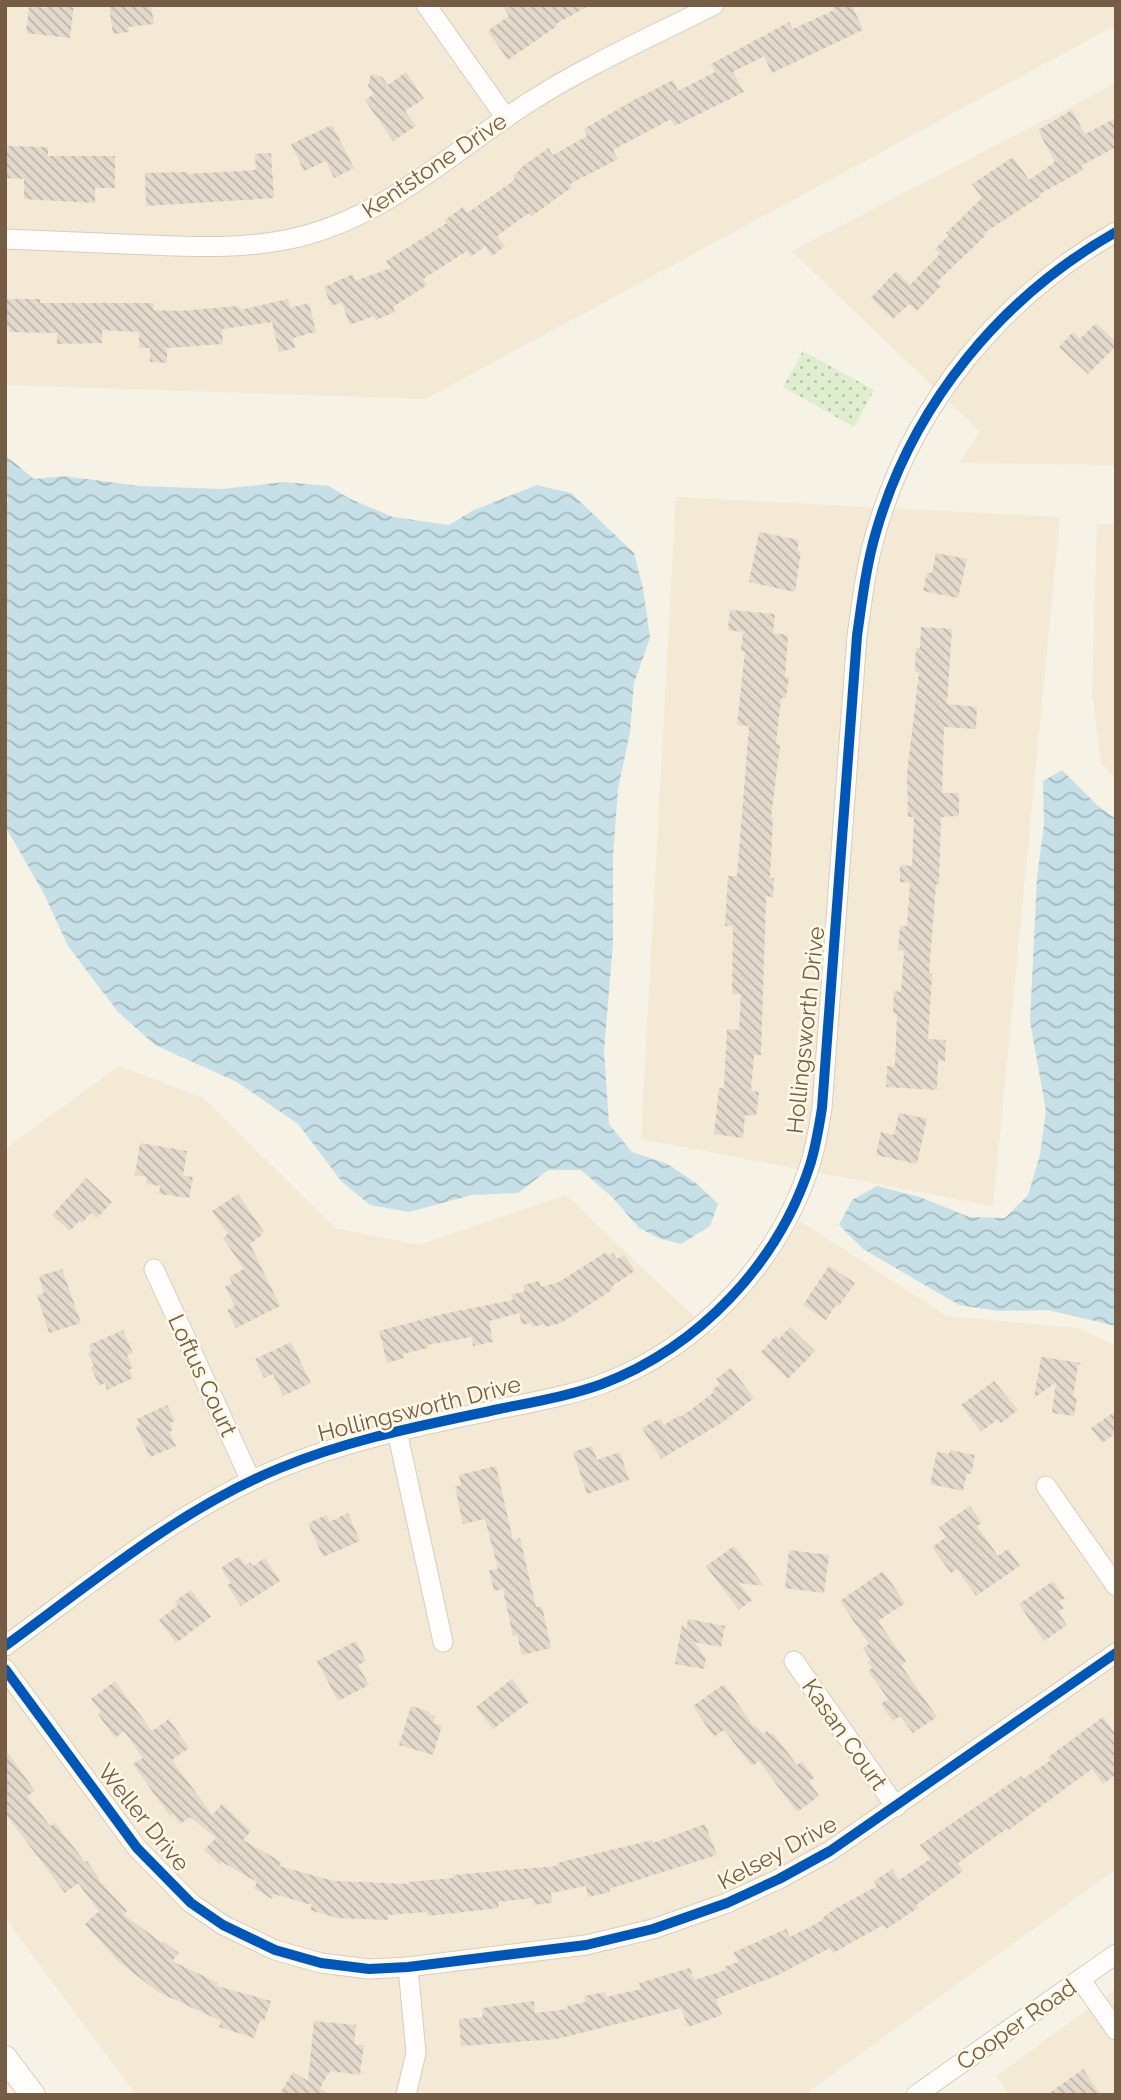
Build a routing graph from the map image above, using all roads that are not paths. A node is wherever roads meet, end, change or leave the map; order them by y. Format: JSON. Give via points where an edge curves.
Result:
{"nodes":[{"id":1,"x":426,"y":5,"type":"edge"},
{"id":2,"x":714,"y":5,"type":"edge"},
{"id":3,"x":506,"y":117,"type":"junction"},
{"id":4,"x":1116,"y":232,"type":"edge"},
{"id":5,"x":5,"y":239,"type":"edge"},
{"id":6,"x":154,"y":1269,"type":"dead end"},
{"id":7,"x":397,"y":1431,"type":"junction"},
{"id":8,"x":251,"y":1481,"type":"junction"},
{"id":9,"x":1046,"y":1486,"type":"dead end"},
{"id":10,"x":1116,"y":1586,"type":"edge"},
{"id":11,"x":443,"y":1642,"type":"dead end"},
{"id":12,"x":5,"y":1646,"type":"edge"},
{"id":13,"x":1116,"y":1653,"type":"edge"},
{"id":14,"x":794,"y":1661,"type":"dead end"},
{"id":15,"x":5,"y":1669,"type":"edge"},
{"id":16,"x":896,"y":1807,"type":"junction"},
{"id":17,"x":1116,"y":1954,"type":"edge"},
{"id":18,"x":408,"y":1967,"type":"junction"},
{"id":19,"x":1080,"y":1979,"type":"junction"},
{"id":20,"x":1116,"y":2030,"type":"edge"},
{"id":21,"x":5,"y":2058,"type":"edge"},
{"id":22,"x":33,"y":2095,"type":"edge"},
{"id":23,"x":406,"y":2095,"type":"edge"},
{"id":24,"x":916,"y":2095,"type":"edge"}],
"edges":[{"from":1,"to":3,"type":"street"},
{"from":2,"to":3,"type":"street","name":"Kentstone Drive","via":[[573,76]]},
{"from":3,"to":5,"type":"street","name":"Kentstone Drive","via":[[380,206],[328,229],[290,239],[204,247]]},
{"from":4,"to":7,"type":"street","name":"Hollingsworth Drive","via":[[1038,285],[974,348],[917,432],[881,516],[857,636],[822,1108],[809,1169],[775,1240],[720,1309],[638,1368],[568,1394]]},
{"from":6,"to":8,"type":"street","name":"Loftus Court"},
{"from":7,"to":8,"type":"street","name":"Hollingsworth Drive","via":[[332,1448]]},
{"from":7,"to":11,"type":"street"},
{"from":8,"to":12,"type":"street","name":"Hollingsworth Drive","via":[[160,1534]]},
{"from":9,"to":10,"type":"street"},
{"from":13,"to":16,"type":"street","name":"Kelsey Drive"},
{"from":14,"to":16,"type":"street","name":"Kasan Court"},
{"from":15,"to":18,"type":"street","name":"Weller Drive","via":[[150,1863],[206,1915],[248,1939],[312,1961],[369,1969]]},
{"from":16,"to":18,"type":"street","name":"Kelsey Drive","via":[[779,1879],[672,1923],[567,1948]]},
{"from":17,"to":19,"type":"street","name":"Cooper Road"},
{"from":18,"to":23,"type":"street","via":[[416,2053]]},
{"from":19,"to":20,"type":"street"},
{"from":19,"to":24,"type":"street","name":"Cooper Road"},
{"from":21,"to":22,"type":"street"}]}
